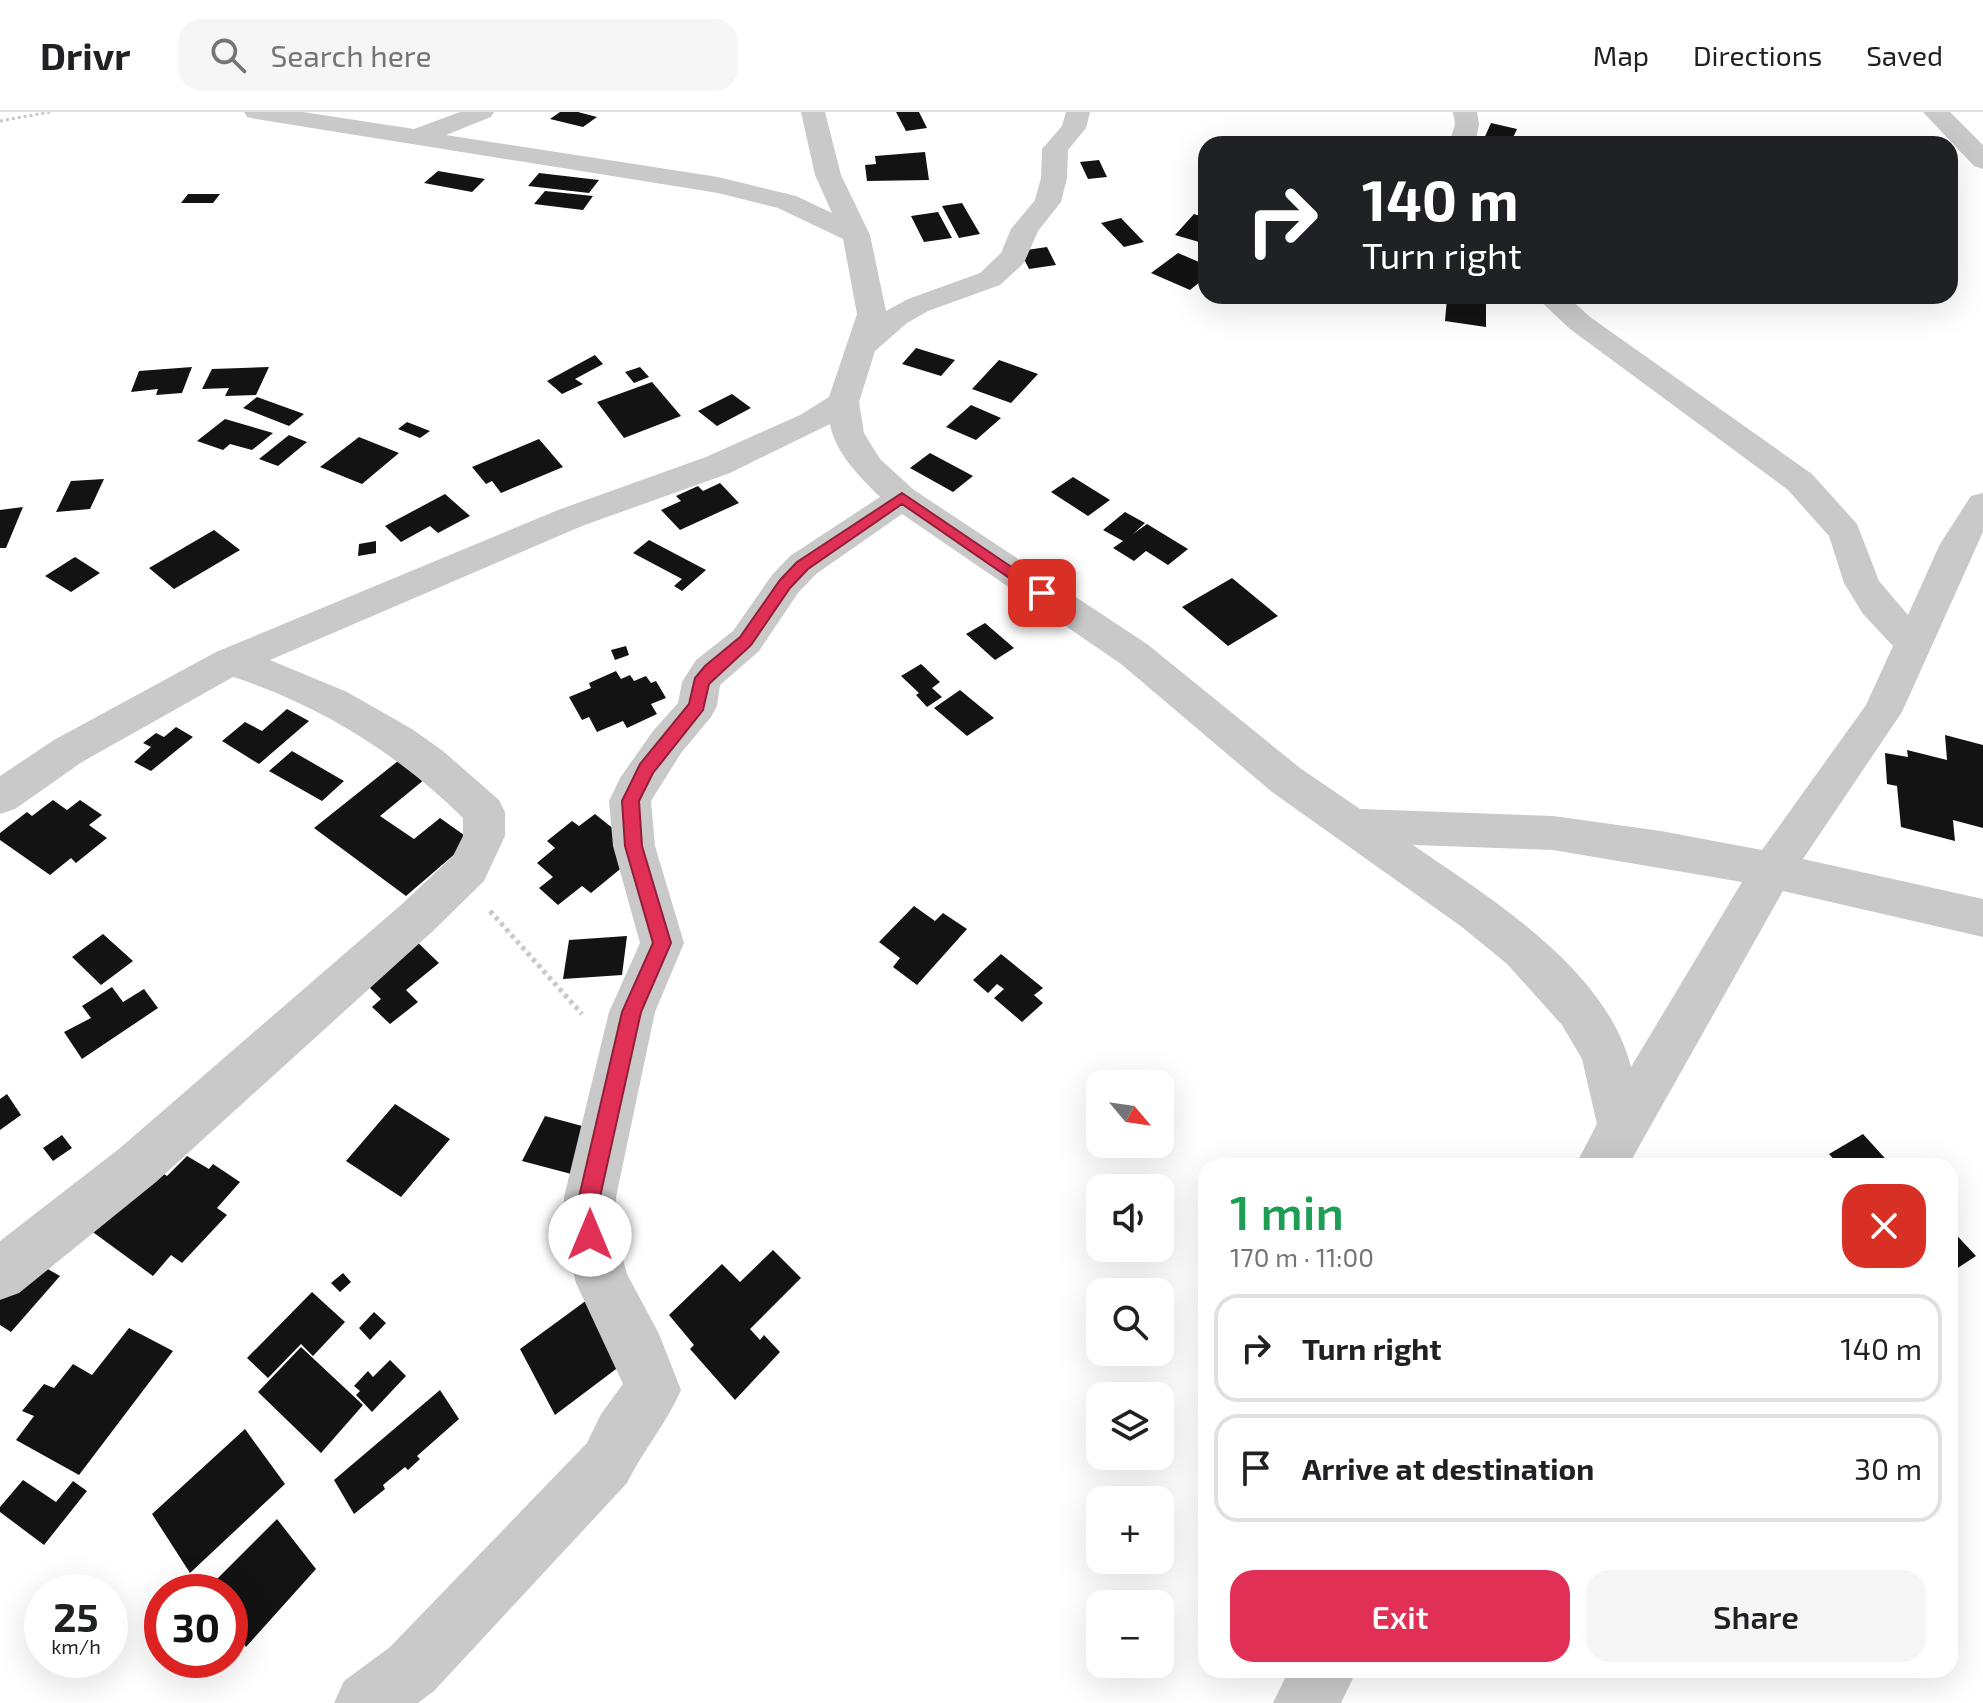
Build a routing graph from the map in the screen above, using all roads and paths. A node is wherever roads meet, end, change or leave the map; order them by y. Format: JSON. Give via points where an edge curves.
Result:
{"nodes":[{"id":1,"x":50,"y":112,"type":"edge"},
{"id":2,"x":256,"y":112,"type":"edge"},
{"id":3,"x":482,"y":112,"type":"edge"},
{"id":4,"x":813,"y":112,"type":"edge"},
{"id":5,"x":1078,"y":112,"type":"edge"},
{"id":6,"x":1465,"y":112,"type":"edge"},
{"id":7,"x":1935,"y":112,"type":"edge"},
{"id":8,"x":0,"y":121,"type":"edge"},
{"id":9,"x":420,"y":136,"type":"junction"},
{"id":10,"x":1464,"y":136,"type":"edge"},
{"id":11,"x":1983,"y":161,"type":"edge"},
{"id":12,"x":856,"y":235,"type":"junction"},
{"id":13,"x":1559,"y":304,"type":"edge"},
{"id":14,"x":864,"y":345,"type":"junction"},
{"id":15,"x":843,"y":402,"type":"junction"},
{"id":16,"x":902,"y":498,"type":"junction"},
{"id":17,"x":1983,"y":504,"type":"edge"},
{"id":18,"x":1913,"y":643,"type":"junction"},
{"id":19,"x":229,"y":662,"type":"junction"},
{"id":20,"x":0,"y":797,"type":"edge"},
{"id":21,"x":1352,"y":826,"type":"junction"},
{"id":22,"x":469,"y":868,"type":"junction"},
{"id":23,"x":1772,"y":870,"type":"junction"},
{"id":24,"x":1983,"y":918,"type":"edge"},
{"id":25,"x":621,"y":1061,"type":"junction"},
{"id":26,"x":1622,"y":1125,"type":"junction"},
{"id":27,"x":1604,"y":1158,"type":"edge"},
{"id":28,"x":0,"y":1274,"type":"edge"},
{"id":29,"x":1321,"y":1678,"type":"edge"},
{"id":30,"x":366,"y":1703,"type":"edge"},
{"id":31,"x":1305,"y":1703,"type":"edge"}],
"edges":[{"from":1,"to":8,"type":"path"},
{"from":2,"to":9,"type":"street"},
{"from":3,"to":9,"type":"street"},
{"from":4,"to":12,"type":"street","via":[[828,175]]},
{"from":5,"to":14,"type":"street","via":[[1074,128],[1055,149],[1048,202],[1025,229],[1014,257],[990,279],[897,317]]},
{"from":6,"to":10,"type":"street"},
{"from":7,"to":11,"type":"street"},
{"from":9,"to":12,"type":"street","via":[[718,185],[787,202]]},
{"from":12,"to":14,"type":"street","via":[[872,314]]},
{"from":13,"to":18,"type":"street","via":[[1800,482],[1845,532],[1862,583],[1876,605]]},
{"from":14,"to":15,"type":"street"},
{"from":15,"to":16,"type":"street","via":[[848,433],[868,466]]},
{"from":15,"to":19,"type":"street","via":[[718,465],[570,518]]},
{"from":16,"to":21,"type":"street","via":[[1134,654],[1286,780]]},
{"from":16,"to":25,"type":"street","via":[[803,565],[785,584],[746,641],[701,682],[697,706],[635,790],[630,801],[634,846],[662,943],[632,1012]]},
{"from":17,"to":18,"type":"street","via":[[1958,544]]},
{"from":18,"to":23,"type":"street","via":[[1882,712]]},
{"from":19,"to":20,"type":"street","via":[[68,751]]},
{"from":19,"to":22,"type":"street","via":[[277,675],[340,704],[464,792],[484,812],[484,836]]},
{"from":21,"to":23,"type":"street","via":[[1552,833]]},
{"from":21,"to":26,"type":"street","via":[[1523,950],[1578,1010],[1604,1053]]},
{"from":22,"to":25,"type":"path","via":[[489,910]]},
{"from":22,"to":28,"type":"street","via":[[162,1145]]},
{"from":23,"to":24,"type":"street"},
{"from":23,"to":26,"type":"street"},
{"from":25,"to":30,"type":"street","via":[[590,1197],[590,1235],[603,1283],[653,1390],[607,1463],[412,1669]]},
{"from":26,"to":27,"type":"street"},
{"from":29,"to":31,"type":"street"}]}
